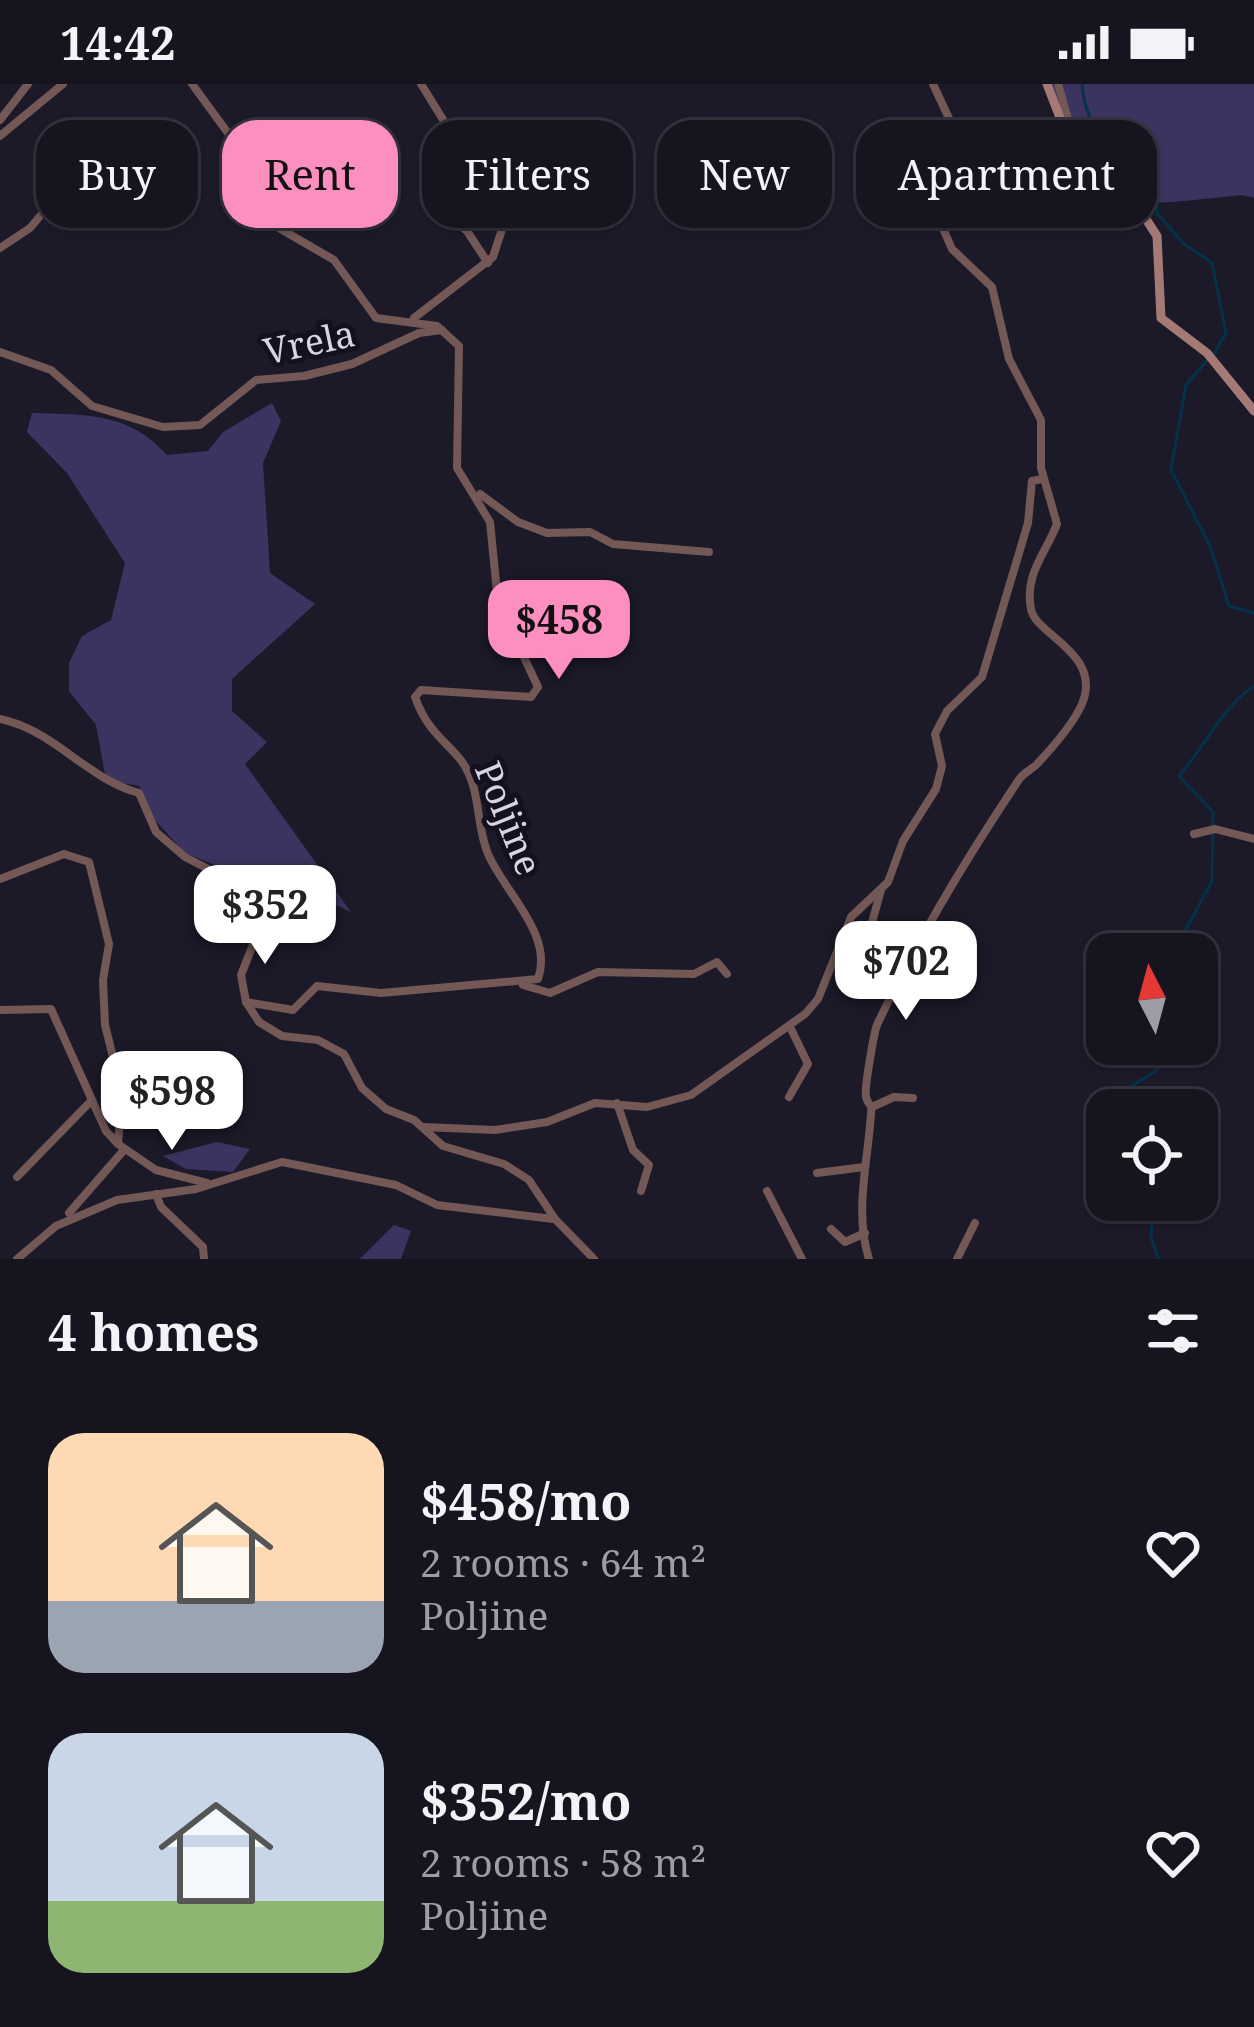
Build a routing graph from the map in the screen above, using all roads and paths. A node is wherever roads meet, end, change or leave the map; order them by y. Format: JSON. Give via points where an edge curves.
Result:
{"nodes":[{"id":1,"x":28,"y":84,"type":"edge"},
{"id":2,"x":63,"y":84,"type":"edge"},
{"id":3,"x":192,"y":84,"type":"edge"},
{"id":4,"x":421,"y":84,"type":"edge"},
{"id":5,"x":933,"y":84,"type":"edge"},
{"id":6,"x":1047,"y":84,"type":"edge"},
{"id":7,"x":1058,"y":84,"type":"edge"},
{"id":8,"x":0,"y":120,"type":"edge"},
{"id":9,"x":1063,"y":120,"type":"edge"},
{"id":10,"x":1068,"y":120,"type":"edge"},
{"id":11,"x":0,"y":136,"type":"edge"},
{"id":12,"x":36,"y":221,"type":"edge"},
{"id":13,"x":464,"y":228,"type":"edge"},
{"id":14,"x":1153,"y":228,"type":"edge"},
{"id":15,"x":0,"y":248,"type":"edge"},
{"id":16,"x":488,"y":263,"type":"junction"},
{"id":17,"x":412,"y":319,"type":"junction"},
{"id":18,"x":443,"y":330,"type":"junction"},
{"id":19,"x":0,"y":352,"type":"edge"},
{"id":20,"x":1254,"y":411,"type":"edge"},
{"id":21,"x":1044,"y":481,"type":"junction"},
{"id":22,"x":474,"y":490,"type":"junction"},
{"id":23,"x":709,"y":552,"type":"dead end"},
{"id":24,"x":0,"y":719,"type":"edge"},
{"id":25,"x":1195,"y":834,"type":"dead end"},
{"id":26,"x":1254,"y":839,"type":"edge"},
{"id":27,"x":0,"y":879,"type":"edge"},
{"id":28,"x":881,"y":889,"type":"junction"},
{"id":29,"x":868,"y":937,"type":"dead end"},
{"id":30,"x":727,"y":974,"type":"dead end"},
{"id":31,"x":522,"y":984,"type":"junction"},
{"id":32,"x":246,"y":1001,"type":"junction"},
{"id":33,"x":0,"y":1010,"type":"edge"},
{"id":34,"x":791,"y":1029,"type":"junction"},
{"id":35,"x":789,"y":1097,"type":"dead end"},
{"id":36,"x":913,"y":1098,"type":"dead end"},
{"id":37,"x":92,"y":1100,"type":"junction"},
{"id":38,"x":617,"y":1103,"type":"junction"},
{"id":39,"x":872,"y":1107,"type":"junction"},
{"id":40,"x":423,"y":1127,"type":"junction"},
{"id":41,"x":121,"y":1147,"type":"junction"},
{"id":42,"x":864,"y":1167,"type":"junction"},
{"id":43,"x":817,"y":1172,"type":"dead end"},
{"id":44,"x":17,"y":1177,"type":"dead end"},
{"id":45,"x":210,"y":1183,"type":"junction"},
{"id":46,"x":641,"y":1190,"type":"dead end"},
{"id":47,"x":767,"y":1191,"type":"dead end"},
{"id":48,"x":156,"y":1194,"type":"junction"},
{"id":49,"x":69,"y":1213,"type":"dead end"},
{"id":50,"x":555,"y":1219,"type":"junction"},
{"id":51,"x":975,"y":1223,"type":"dead end"},
{"id":52,"x":831,"y":1229,"type":"dead end"},
{"id":53,"x":865,"y":1233,"type":"junction"},
{"id":54,"x":20,"y":1259,"type":"edge"},
{"id":55,"x":204,"y":1259,"type":"edge"},
{"id":56,"x":593,"y":1259,"type":"edge"},
{"id":57,"x":802,"y":1259,"type":"edge"},
{"id":58,"x":869,"y":1259,"type":"edge"},
{"id":59,"x":957,"y":1259,"type":"edge"}],
"edges":[{"from":1,"to":8,"type":"street"},
{"from":2,"to":11,"type":"street"},
{"from":3,"to":17,"type":"street","via":[[248,159],[260,217],[334,260],[376,318]]},
{"from":4,"to":16,"type":"street","via":[[504,214]]},
{"from":5,"to":21,"type":"street","via":[[953,127],[955,157],[941,224],[952,249],[992,287],[1009,359],[1041,420]]},
{"from":6,"to":9,"type":"street"},
{"from":7,"to":10,"type":"street"},
{"from":12,"to":15,"type":"street"},
{"from":13,"to":16,"type":"street"},
{"from":14,"to":20,"type":"street","via":[[1158,309]]},
{"from":16,"to":17,"type":"street"},
{"from":17,"to":18,"type":"street"},
{"from":18,"to":19,"type":"street","name":"Vrela","via":[[352,364],[256,380],[200,425],[164,427],[92,406],[51,370]]},
{"from":18,"to":22,"type":"street","name":"Poljine","via":[[461,354],[455,459]]},
{"from":21,"to":28,"type":"street","via":[[1032,481],[1028,523],[982,677],[943,716],[935,734],[942,766],[936,789]]},
{"from":21,"to":39,"type":"street","via":[[1057,524],[1033,571],[1031,613],[1060,635],[1086,686],[1078,711],[1019,778],[904,963],[875,1030],[866,1091]]},
{"from":22,"to":23,"type":"street","via":[[547,533],[590,532],[613,544]]},
{"from":22,"to":31,"type":"street","name":"Poljine","via":[[490,522],[498,602],[538,688],[531,697],[421,690],[415,697],[435,738],[468,772],[487,852],[537,935],[542,968],[538,979]]},
{"from":24,"to":32,"type":"street","via":[[35,731],[109,785],[140,793],[156,832],[247,897],[260,927],[243,963]]},
{"from":25,"to":26,"type":"street","via":[[1212,829]]},
{"from":27,"to":41,"type":"street","via":[[74,853],[94,872],[110,944],[105,1025],[122,1093]]},
{"from":28,"to":29,"type":"street"},
{"from":28,"to":34,"type":"street","via":[[850,917],[818,999]]},
{"from":30,"to":31,"type":"street","via":[[717,962],[694,974],[598,972],[550,994]]},
{"from":31,"to":32,"type":"street","via":[[381,993],[317,986],[282,1011]]},
{"from":32,"to":40,"type":"street","via":[[282,1036],[318,1040],[344,1054],[370,1096]]},
{"from":33,"to":37,"type":"street","via":[[51,1010]]},
{"from":34,"to":35,"type":"street","via":[[808,1064]]},
{"from":34,"to":38,"type":"street","via":[[692,1095],[647,1107]]},
{"from":36,"to":39,"type":"street","via":[[893,1096]]},
{"from":37,"to":41,"type":"street"},
{"from":37,"to":44,"type":"street"},
{"from":38,"to":40,"type":"street","via":[[495,1130]]},
{"from":38,"to":46,"type":"street","via":[[627,1138],[649,1165]]},
{"from":39,"to":42,"type":"street"},
{"from":40,"to":50,"type":"street","via":[[443,1146],[529,1180]]},
{"from":41,"to":45,"type":"street","via":[[157,1170]]},
{"from":41,"to":49,"type":"street"},
{"from":42,"to":43,"type":"street"},
{"from":42,"to":53,"type":"street"},
{"from":45,"to":48,"type":"street"},
{"from":45,"to":50,"type":"street","via":[[295,1162],[396,1185],[437,1205]]},
{"from":47,"to":57,"type":"street"},
{"from":48,"to":54,"type":"street","via":[[116,1200],[56,1226]]},
{"from":48,"to":55,"type":"street","via":[[203,1247]]},
{"from":50,"to":56,"type":"street"},
{"from":51,"to":59,"type":"street"},
{"from":52,"to":53,"type":"street","via":[[844,1242]]},
{"from":53,"to":58,"type":"street"}]}
